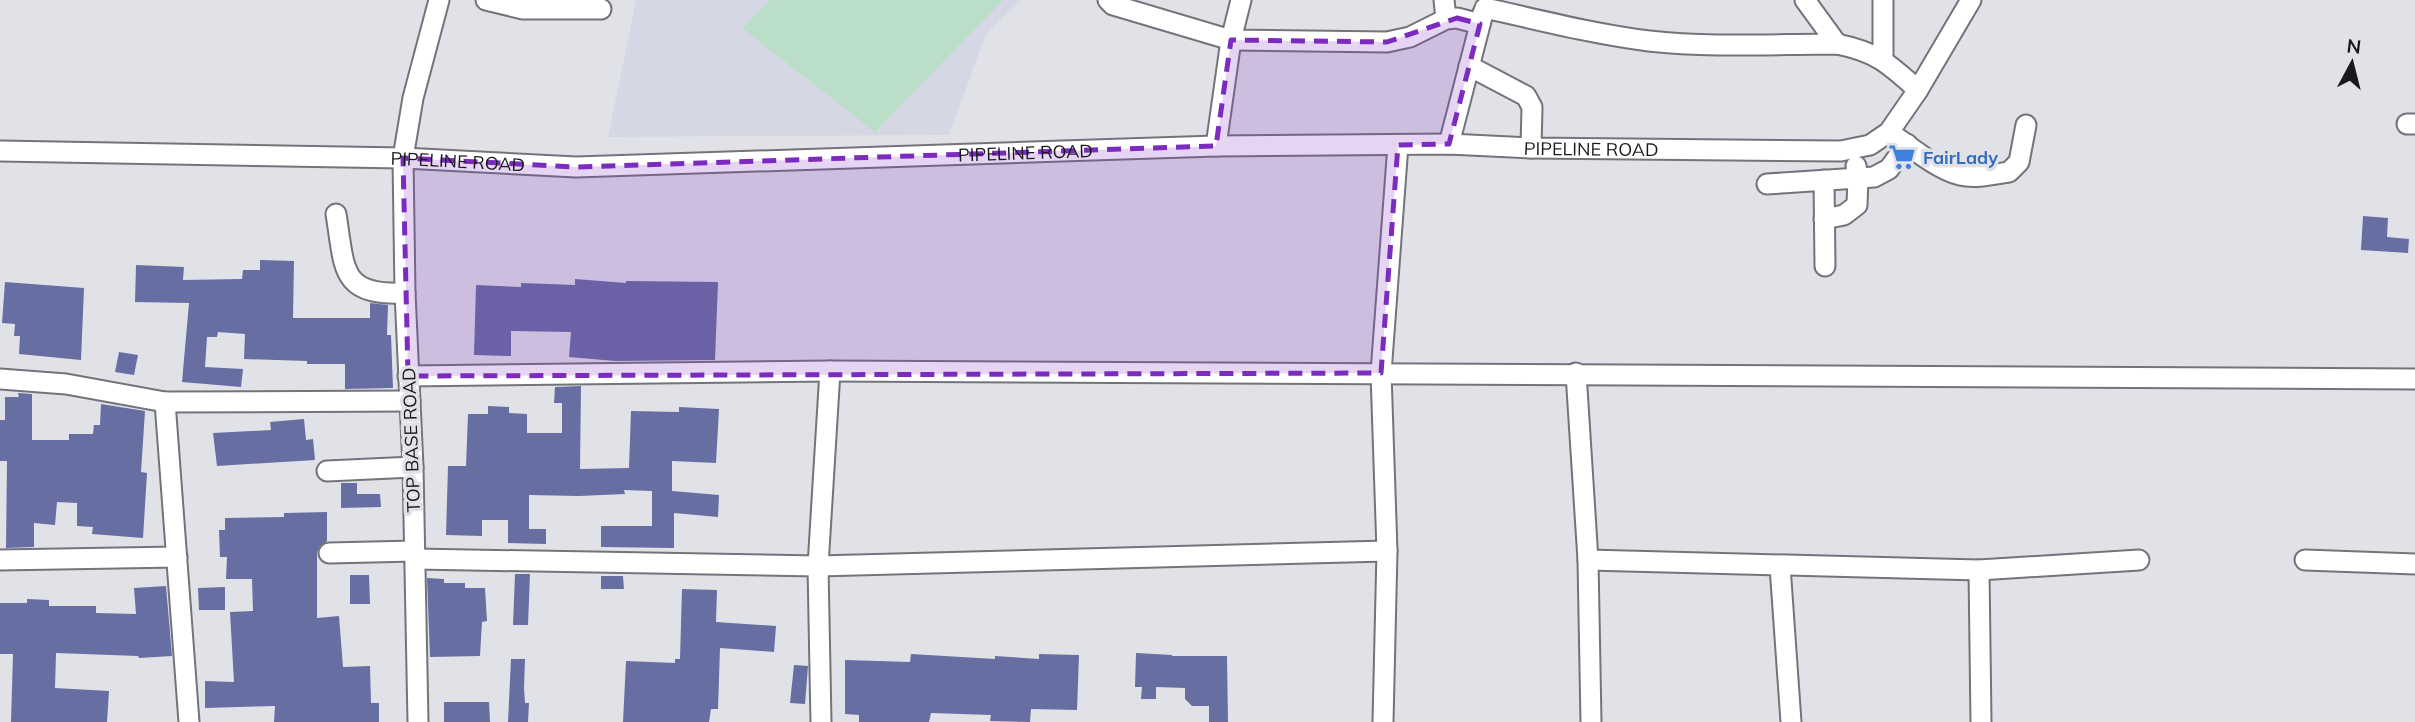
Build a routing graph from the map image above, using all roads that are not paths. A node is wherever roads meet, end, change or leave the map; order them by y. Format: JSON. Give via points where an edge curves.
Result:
{"nodes":[{"id":1,"x":439,"y":0,"type":"edge"},
{"id":2,"x":486,"y":0,"type":"edge"},
{"id":3,"x":1108,"y":0,"type":"edge"},
{"id":4,"x":1241,"y":0,"type":"edge"},
{"id":5,"x":1805,"y":0,"type":"edge"},
{"id":6,"x":1884,"y":0,"type":"edge"},
{"id":7,"x":1971,"y":0,"type":"edge"},
{"id":8,"x":601,"y":9,"type":"dead end"},
{"id":9,"x":1445,"y":9,"type":"edge"},
{"id":10,"x":1484,"y":11,"type":"edge"},
{"id":11,"x":1231,"y":40,"type":"junction"},
{"id":12,"x":1837,"y":44,"type":"junction"},
{"id":13,"x":1883,"y":59,"type":"junction"},
{"id":14,"x":1469,"y":66,"type":"junction"},
{"id":15,"x":1918,"y":90,"type":"junction"},
{"id":16,"x":2026,"y":125,"type":"dead end"},
{"id":17,"x":1889,"y":132,"type":"junction"},
{"id":18,"x":1450,"y":144,"type":"junction"},
{"id":19,"x":1907,"y":144,"type":"junction"},
{"id":20,"x":1398,"y":145,"type":"junction"},
{"id":21,"x":1216,"y":146,"type":"junction"},
{"id":22,"x":1531,"y":148,"type":"junction"},
{"id":23,"x":1853,"y":150,"type":"junction"},
{"id":24,"x":0,"y":151,"type":"edge"},
{"id":25,"x":403,"y":158,"type":"junction"},
{"id":26,"x":1858,"y":178,"type":"junction"},
{"id":27,"x":1824,"y":180,"type":"junction"},
{"id":28,"x":1767,"y":184,"type":"dead end"},
{"id":29,"x":336,"y":214,"type":"dead end"},
{"id":30,"x":1824,"y":219,"type":"junction"},
{"id":31,"x":1825,"y":266,"type":"dead end"},
{"id":32,"x":405,"y":293,"type":"junction"},
{"id":33,"x":830,"y":371,"type":"junction"},
{"id":34,"x":1381,"y":373,"type":"junction"},
{"id":35,"x":1576,"y":373,"type":"junction"},
{"id":36,"x":408,"y":376,"type":"junction"},
{"id":37,"x":0,"y":379,"type":"edge"},
{"id":38,"x":2415,"y":379,"type":"edge"},
{"id":39,"x":410,"y":401,"type":"junction"},
{"id":40,"x":165,"y":402,"type":"junction"},
{"id":41,"x":413,"y":467,"type":"junction"},
{"id":42,"x":327,"y":471,"type":"dead end"},
{"id":43,"x":1387,"y":551,"type":"junction"},
{"id":44,"x":329,"y":553,"type":"dead end"},
{"id":45,"x":415,"y":555,"type":"junction"},
{"id":46,"x":177,"y":557,"type":"junction"},
{"id":47,"x":0,"y":560,"type":"edge"},
{"id":48,"x":1588,"y":560,"type":"junction"},
{"id":49,"x":2305,"y":560,"type":"dead end"},
{"id":50,"x":2139,"y":561,"type":"dead end"},
{"id":51,"x":2415,"y":564,"type":"edge"},
{"id":52,"x":818,"y":566,"type":"junction"},
{"id":53,"x":1780,"y":566,"type":"junction"},
{"id":54,"x":1979,"y":570,"type":"junction"},
{"id":55,"x":188,"y":722,"type":"edge"},
{"id":56,"x":418,"y":722,"type":"edge"},
{"id":57,"x":821,"y":722,"type":"edge"},
{"id":58,"x":1383,"y":722,"type":"edge"},
{"id":59,"x":1591,"y":722,"type":"edge"},
{"id":60,"x":1791,"y":722,"type":"edge"},
{"id":61,"x":1981,"y":722,"type":"edge"}],
"edges":[{"from":1,"to":25,"type":"street","name":"TOP BASE ROAD","via":[[413,98]]},
{"from":2,"to":8,"type":"street","via":[[523,9]]},
{"from":3,"to":11,"type":"street"},
{"from":4,"to":11,"type":"street"},
{"from":5,"to":12,"type":"street"},
{"from":6,"to":13,"type":"street"},
{"from":7,"to":15,"type":"street","name":"PIPELINE ROAD"},
{"from":9,"to":10,"type":"street","via":[[1457,18]]},
{"from":9,"to":11,"type":"street","via":[[1410,37],[1387,42]]},
{"from":10,"to":12,"type":"street","via":[[1649,41]]},
{"from":10,"to":14,"type":"street"},
{"from":11,"to":21,"type":"street"},
{"from":12,"to":13,"type":"street"},
{"from":13,"to":15,"type":"street"},
{"from":14,"to":18,"type":"street"},
{"from":14,"to":22,"type":"street","via":[[1526,96],[1532,107]]},
{"from":15,"to":17,"type":"street","name":"PIPELINE ROAD"},
{"from":16,"to":19,"type":"street","via":[[2019,162],[2010,172],[1960,175]]},
{"from":17,"to":19,"type":"street"},
{"from":17,"to":23,"type":"street","name":"PIPELINE ROAD"},
{"from":18,"to":20,"type":"street","name":"PIPELINE ROAD"},
{"from":18,"to":22,"type":"street","name":"PIPELINE ROAD"},
{"from":19,"to":26,"type":"street","via":[[1884,172]]},
{"from":20,"to":21,"type":"street","name":"PIPELINE ROAD"},
{"from":20,"to":34,"type":"street"},
{"from":21,"to":25,"type":"street","name":"PIPELINE ROAD","via":[[576,167]]},
{"from":22,"to":23,"type":"street","name":"PIPELINE ROAD"},
{"from":23,"to":26,"type":"street"},
{"from":24,"to":25,"type":"street","name":"PIPELINE ROAD"},
{"from":25,"to":32,"type":"street","name":"TOP BASE ROAD"},
{"from":26,"to":27,"type":"street"},
{"from":26,"to":30,"type":"street","via":[[1857,205],[1844,215]]},
{"from":27,"to":28,"type":"street"},
{"from":27,"to":30,"type":"street"},
{"from":29,"to":32,"type":"street","via":[[345,271],[352,281],[373,292]]},
{"from":30,"to":31,"type":"street"},
{"from":32,"to":36,"type":"street","name":"TOP BASE ROAD"},
{"from":33,"to":34,"type":"street"},
{"from":33,"to":36,"type":"street"},
{"from":33,"to":52,"type":"street"},
{"from":34,"to":35,"type":"street"},
{"from":34,"to":43,"type":"street"},
{"from":35,"to":38,"type":"street"},
{"from":35,"to":48,"type":"street"},
{"from":36,"to":39,"type":"street","name":"TOP BASE ROAD"},
{"from":37,"to":40,"type":"street","via":[[65,384]]},
{"from":39,"to":40,"type":"street"},
{"from":39,"to":41,"type":"street","name":"TOP BASE ROAD"},
{"from":40,"to":46,"type":"street"},
{"from":41,"to":42,"type":"street"},
{"from":41,"to":45,"type":"street","name":"TOP BASE ROAD"},
{"from":43,"to":52,"type":"street"},
{"from":43,"to":58,"type":"street"},
{"from":44,"to":45,"type":"street"},
{"from":45,"to":52,"type":"street"},
{"from":45,"to":56,"type":"street","name":"TOP BASE ROAD"},
{"from":46,"to":47,"type":"street"},
{"from":46,"to":55,"type":"street"},
{"from":48,"to":53,"type":"street"},
{"from":48,"to":59,"type":"street"},
{"from":49,"to":51,"type":"street"},
{"from":50,"to":54,"type":"street"},
{"from":52,"to":57,"type":"street"},
{"from":53,"to":54,"type":"street"},
{"from":53,"to":60,"type":"street"},
{"from":54,"to":61,"type":"street"}]}
